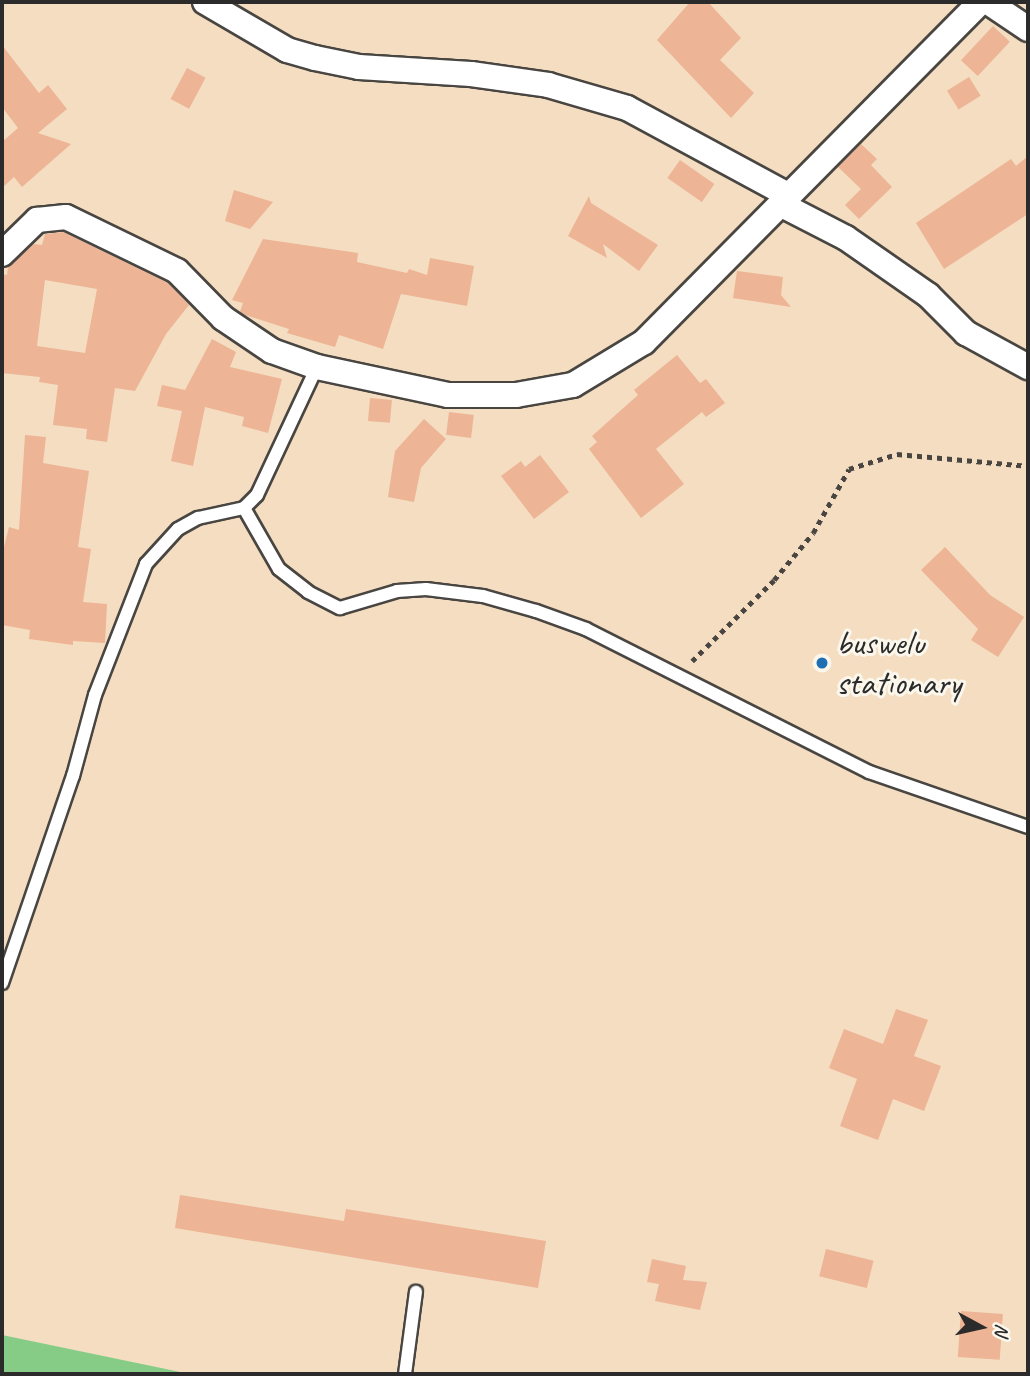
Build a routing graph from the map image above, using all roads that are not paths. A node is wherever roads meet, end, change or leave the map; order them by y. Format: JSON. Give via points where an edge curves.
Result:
{"nodes":[{"id":1,"x":205,"y":2,"type":"edge"},
{"id":2,"x":979,"y":2,"type":"edge"},
{"id":3,"x":988,"y":2,"type":"edge"},
{"id":4,"x":1028,"y":29,"type":"edge"},
{"id":5,"x":784,"y":199,"type":"junction"},
{"id":6,"x":2,"y":254,"type":"edge"},
{"id":7,"x":317,"y":367,"type":"junction"},
{"id":8,"x":1028,"y":368,"type":"edge"},
{"id":9,"x":244,"y":508,"type":"junction"},
{"id":10,"x":1028,"y":827,"type":"edge"},
{"id":11,"x":2,"y":983,"type":"edge"},
{"id":12,"x":416,"y":1292,"type":"dead end"},
{"id":13,"x":405,"y":1374,"type":"edge"}],
"edges":[{"from":1,"to":5,"type":"street","via":[[287,50],[315,58],[359,68],[471,74],[548,85],[627,108]]},
{"from":2,"to":5,"type":"street"},
{"from":3,"to":4,"type":"street"},
{"from":5,"to":7,"type":"street","via":[[645,342],[573,385],[516,395],[448,395]]},
{"from":5,"to":8,"type":"street","via":[[928,295],[966,333]]},
{"from":6,"to":7,"type":"street","via":[[37,220],[66,217],[177,271],[223,318],[272,351]]},
{"from":7,"to":9,"type":"lane","via":[[257,495]]},
{"from":9,"to":10,"type":"lane","via":[[279,569],[308,592],[340,608],[397,591],[426,589],[483,596],[586,629],[869,772]]},
{"from":9,"to":11,"type":"lane","via":[[198,518],[177,529],[146,564],[95,695],[73,776]]},
{"from":12,"to":13,"type":"lane"}]}
